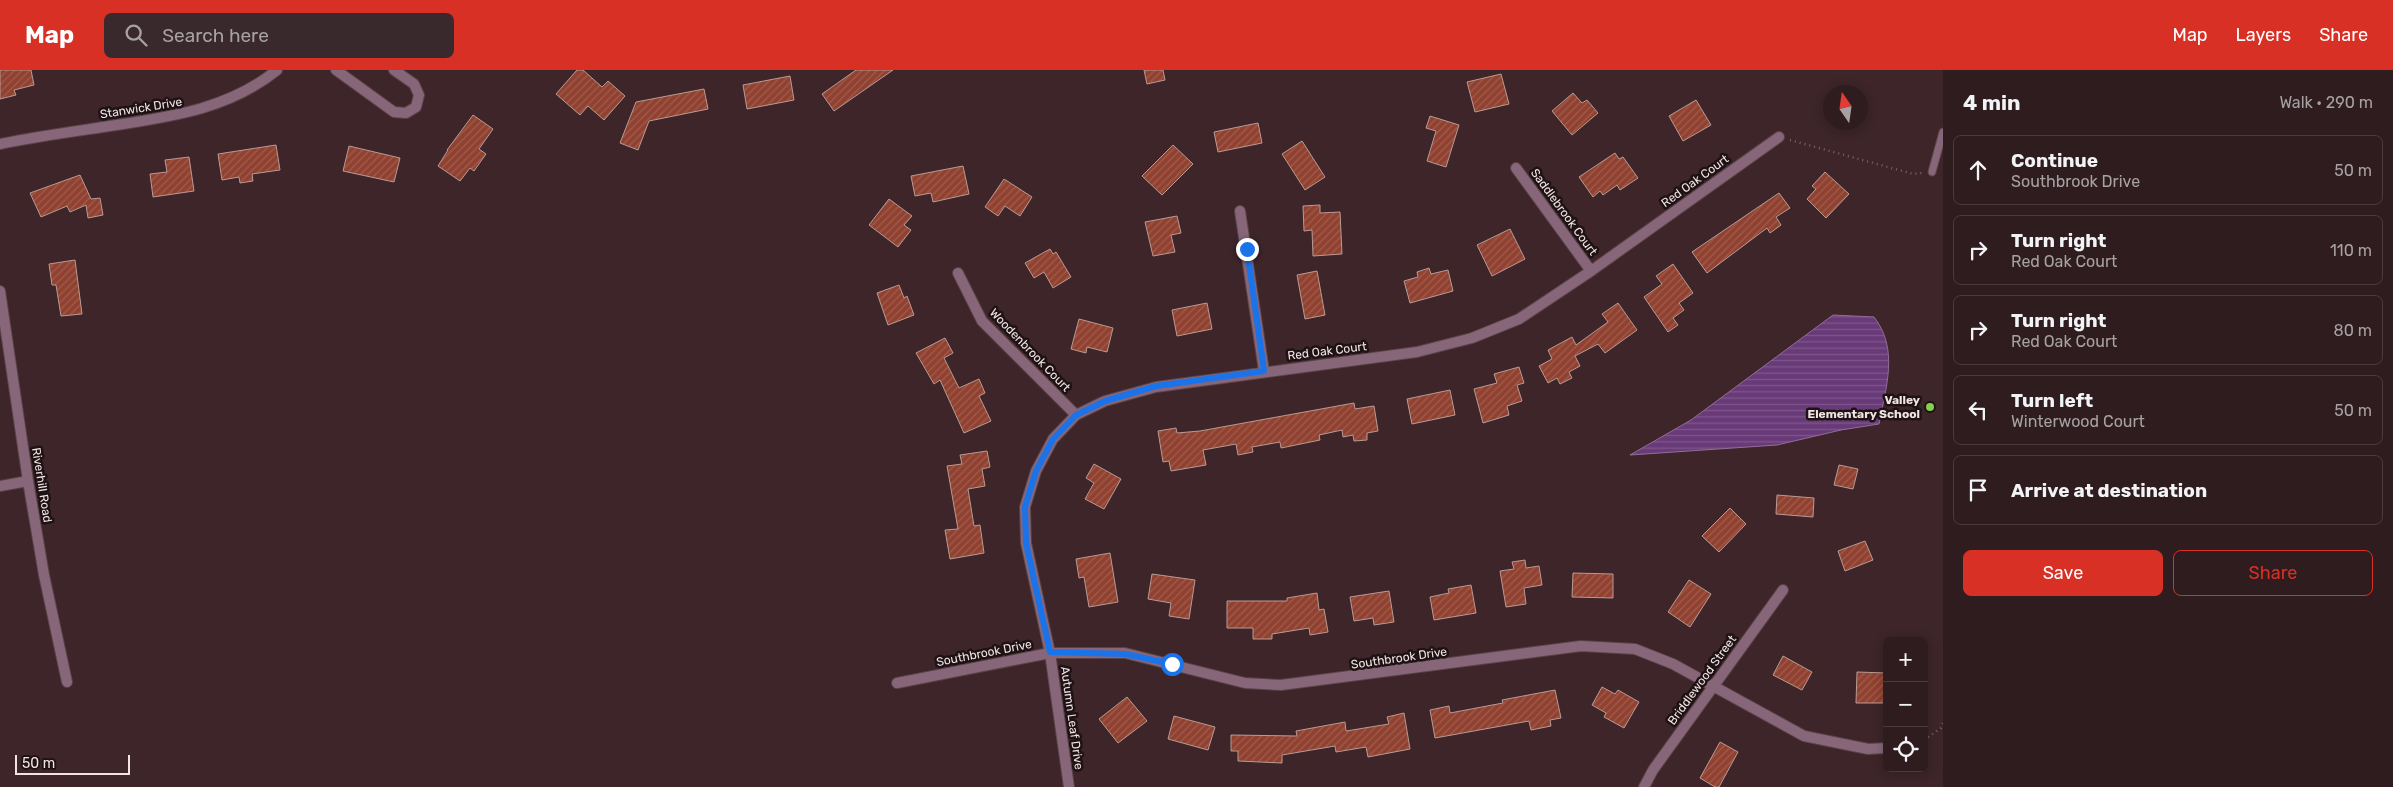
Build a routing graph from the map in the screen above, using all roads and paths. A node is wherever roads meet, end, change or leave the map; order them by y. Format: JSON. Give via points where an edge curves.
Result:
{"nodes":[{"id":1,"x":277,"y":70,"type":"edge"},
{"id":2,"x":336,"y":70,"type":"edge"},
{"id":3,"x":394,"y":70,"type":"edge"},
{"id":4,"x":1943,"y":132,"type":"edge"},
{"id":5,"x":1779,"y":137,"type":"joint"},
{"id":6,"x":0,"y":144,"type":"edge"},
{"id":7,"x":1516,"y":168,"type":"dead end"},
{"id":8,"x":1932,"y":172,"type":"joint"},
{"id":9,"x":1240,"y":211,"type":"dead end"},
{"id":10,"x":1592,"y":271,"type":"junction"},
{"id":11,"x":958,"y":273,"type":"dead end"},
{"id":12,"x":0,"y":291,"type":"edge"},
{"id":13,"x":1264,"y":371,"type":"junction"},
{"id":14,"x":1076,"y":415,"type":"junction"},
{"id":15,"x":28,"y":481,"type":"junction"},
{"id":16,"x":0,"y":486,"type":"edge"},
{"id":17,"x":1783,"y":590,"type":"dead end"},
{"id":18,"x":1050,"y":652,"type":"junction"},
{"id":19,"x":67,"y":682,"type":"dead end"},
{"id":20,"x":897,"y":683,"type":"dead end"},
{"id":21,"x":1712,"y":686,"type":"junction"},
{"id":22,"x":1943,"y":723,"type":"edge"},
{"id":23,"x":1928,"y":737,"type":"edge"},
{"id":24,"x":1883,"y":748,"type":"edge"},
{"id":25,"x":1069,"y":787,"type":"edge"},
{"id":26,"x":1644,"y":787,"type":"edge"}],
"edges":[{"from":1,"to":6,"type":"street","name":"Stanwick Drive","via":[[234,98],[186,114]]},
{"from":2,"to":3,"type":"street","via":[[394,112],[406,113],[416,107],[419,95],[414,84]]},
{"from":4,"to":8,"type":"lane"},
{"from":5,"to":8,"type":"path","via":[[1913,174]]},
{"from":5,"to":10,"type":"street","name":"Red Oak Court"},
{"from":7,"to":10,"type":"street","name":"Saddlebrook Court"},
{"from":9,"to":13,"type":"street"},
{"from":10,"to":13,"type":"street","name":"Red Oak Court","via":[[1519,319],[1472,338],[1417,352]]},
{"from":11,"to":14,"type":"street","name":"Woodenbrook Court","via":[[982,321]]},
{"from":12,"to":15,"type":"street","name":"Riverhill Road"},
{"from":13,"to":14,"type":"street","name":"Red Oak Court","via":[[1156,386],[1105,401]]},
{"from":14,"to":18,"type":"street","name":"Red Oak Court","via":[[1053,439],[1044,455],[1025,507],[1026,543]]},
{"from":15,"to":16,"type":"street"},
{"from":15,"to":19,"type":"street","name":"Riverhill Road"},
{"from":17,"to":21,"type":"street","name":"Briddlewood Street"},
{"from":18,"to":20,"type":"street","name":"Southbrook Drive"},
{"from":18,"to":21,"type":"street","name":"Southbrook Drive","via":[[1125,654],[1245,683],[1281,685],[1581,646],[1635,649],[1672,664]]},
{"from":18,"to":25,"type":"street","name":"Autumn Leaf Drive"},
{"from":21,"to":24,"type":"street","name":"Southbrook Drive","via":[[1804,736],[1868,749]]},
{"from":21,"to":26,"type":"street","name":"Briddlewood Street","via":[[1652,770]]},
{"from":22,"to":23,"type":"path"}]}
